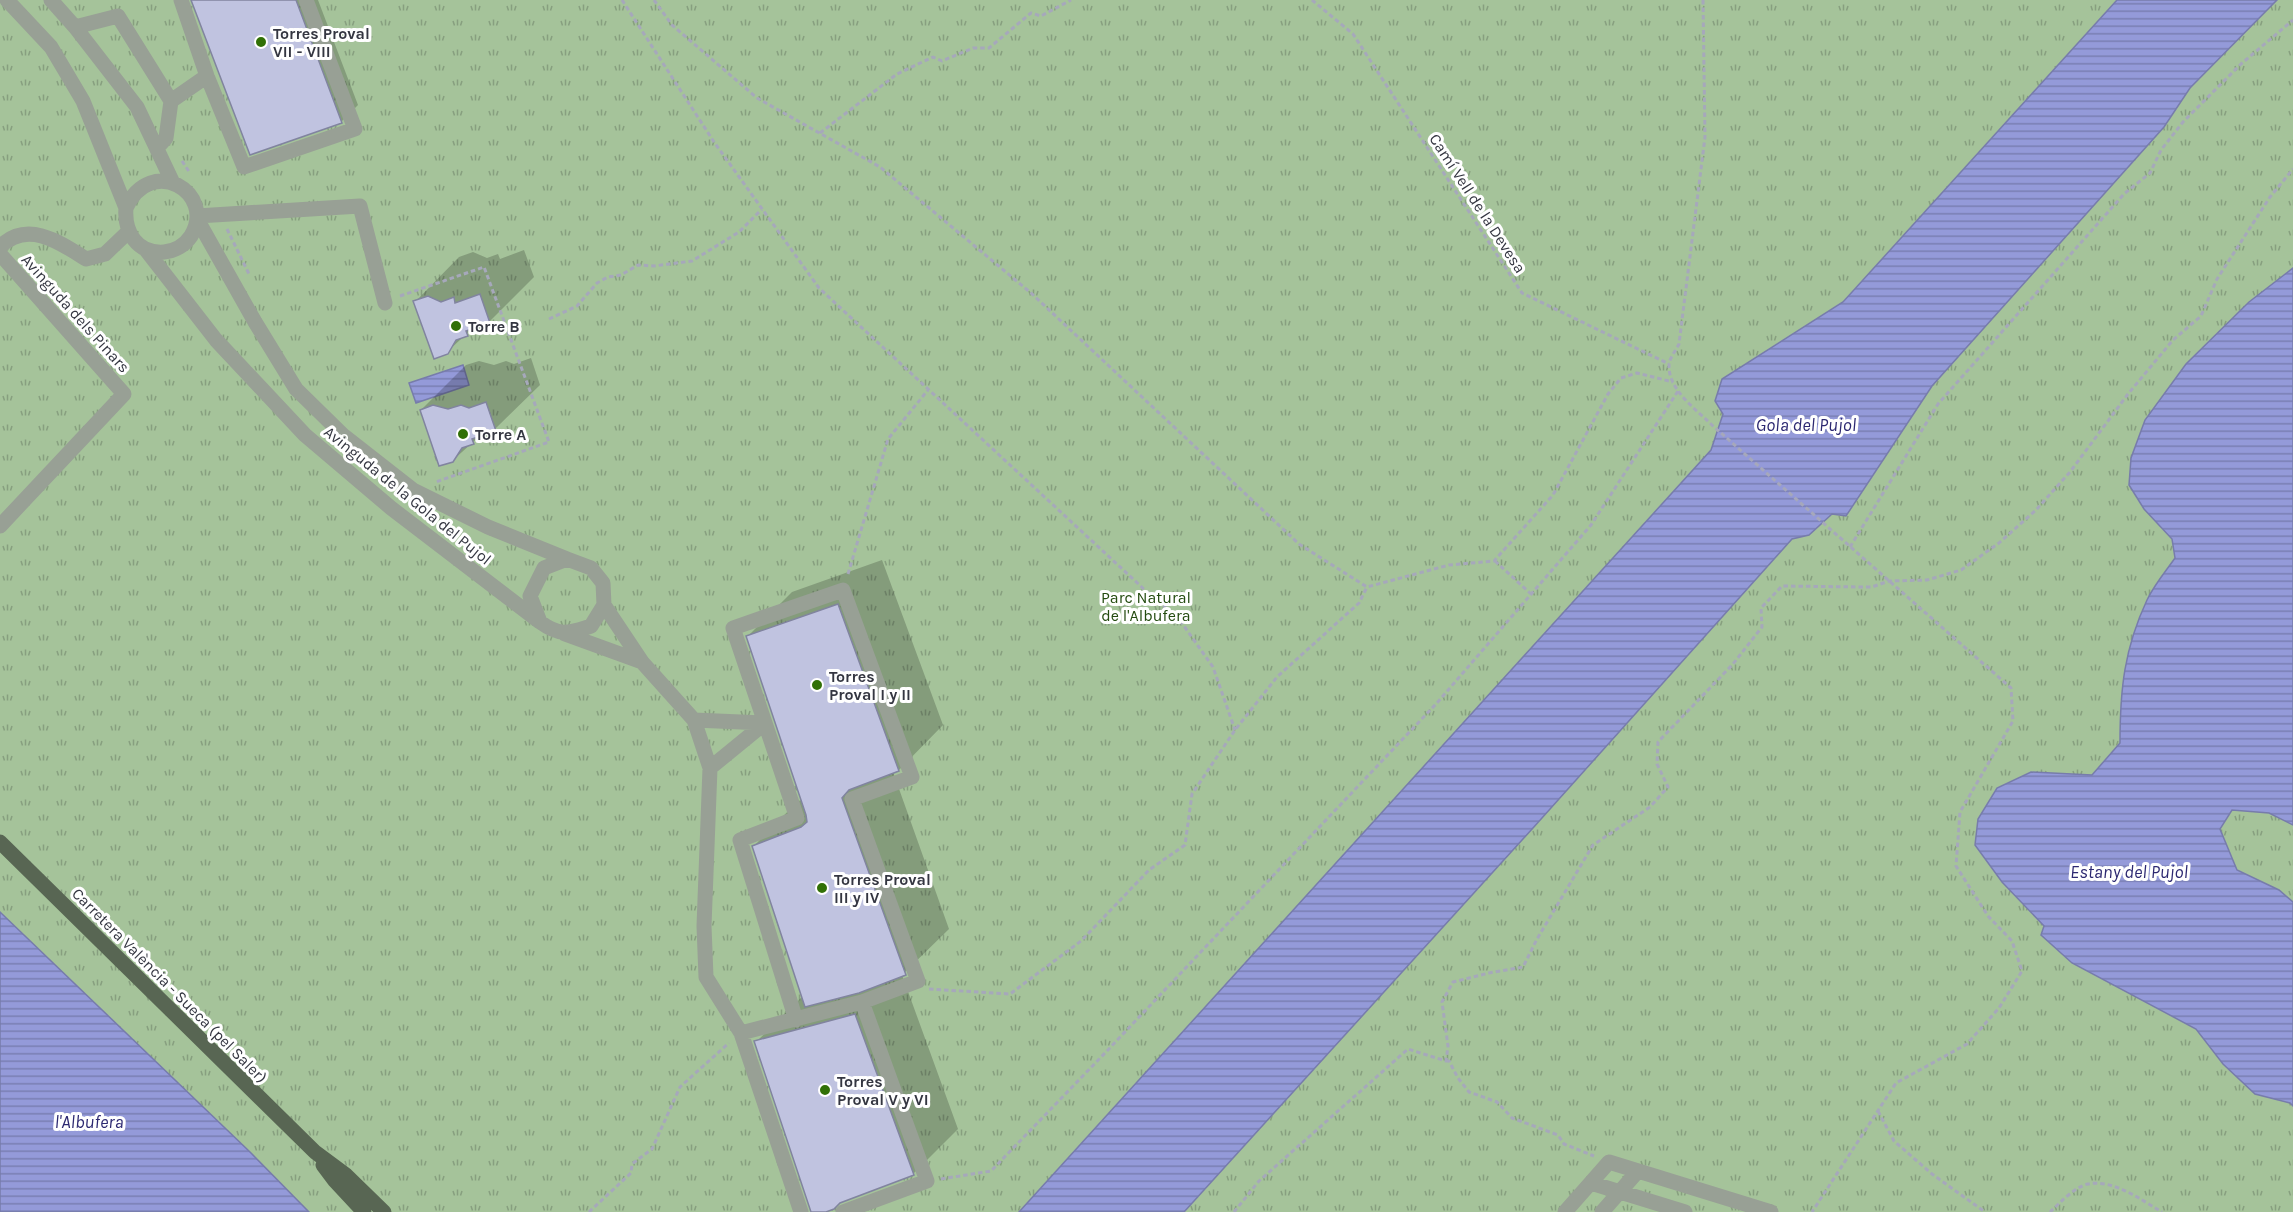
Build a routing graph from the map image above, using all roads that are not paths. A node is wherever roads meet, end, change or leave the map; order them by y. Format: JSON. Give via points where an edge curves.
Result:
{"nodes":[{"id":1,"x":8,"y":0,"type":"edge"},
{"id":2,"x":51,"y":0,"type":"edge"},
{"id":3,"x":181,"y":0,"type":"edge"},
{"id":4,"x":306,"y":0,"type":"edge"},
{"id":5,"x":75,"y":27,"type":"junction"},
{"id":6,"x":207,"y":76,"type":"junction"},
{"id":7,"x":171,"y":101,"type":"junction"},
{"id":8,"x":157,"y":148,"type":"junction"},
{"id":9,"x":173,"y":183,"type":"junction"},
{"id":10,"x":126,"y":208,"type":"junction"},
{"id":11,"x":197,"y":218,"type":"junction"},
{"id":12,"x":128,"y":232,"type":"junction"},
{"id":13,"x":0,"y":247,"type":"edge"},
{"id":14,"x":146,"y":250,"type":"junction"},
{"id":15,"x":0,"y":254,"type":"edge"},
{"id":16,"x":392,"y":300,"type":"road end"},
{"id":17,"x":0,"y":526,"type":"edge"},
{"id":18,"x":567,"y":559,"type":"junction"},
{"id":19,"x":604,"y":605,"type":"junction"},
{"id":20,"x":540,"y":622,"type":"junction"},
{"id":21,"x":565,"y":634,"type":"junction"},
{"id":22,"x":642,"y":662,"type":"junction"},
{"id":23,"x":694,"y":720,"type":"junction"},
{"id":24,"x":765,"y":723,"type":"junction"},
{"id":25,"x":710,"y":768,"type":"junction"},
{"id":26,"x":0,"y":842,"type":"edge"},
{"id":27,"x":862,"y":1002,"type":"junction"},
{"id":28,"x":796,"y":1020,"type":"junction"},
{"id":29,"x":741,"y":1033,"type":"junction"},
{"id":30,"x":315,"y":1152,"type":"junction"},
{"id":31,"x":1638,"y":1171,"type":"junction"},
{"id":32,"x":1591,"y":1183,"type":"junction"},
{"id":33,"x":1620,"y":1192,"type":"junction"},
{"id":34,"x":1678,"y":1211,"type":"edge"},
{"id":35,"x":364,"y":1212,"type":"edge"},
{"id":36,"x":384,"y":1212,"type":"edge"},
{"id":37,"x":801,"y":1212,"type":"edge"},
{"id":38,"x":843,"y":1212,"type":"edge"},
{"id":39,"x":1565,"y":1212,"type":"edge"},
{"id":40,"x":1602,"y":1212,"type":"edge"},
{"id":41,"x":1771,"y":1212,"type":"edge"}],
"edges":[{"from":1,"to":10,"type":"street","via":[[51,47],[83,101]]},
{"from":2,"to":5,"type":"street"},
{"from":3,"to":6,"type":"street"},
{"from":4,"to":6,"type":"street","via":[[355,129],[244,167]]},
{"from":5,"to":7,"type":"street","via":[[118,16]]},
{"from":5,"to":8,"type":"street","via":[[137,107]]},
{"from":6,"to":7,"type":"street"},
{"from":7,"to":8,"type":"street","via":[[166,138]]},
{"from":8,"to":9,"type":"street"},
{"from":9,"to":10,"type":"street","via":[[161,181],[139,188]]},
{"from":9,"to":11,"type":"street","via":[[190,196]]},
{"from":10,"to":12,"type":"street"},
{"from":11,"to":14,"type":"street","via":[[188,240],[179,248],[157,253]]},
{"from":11,"to":16,"type":"street","via":[[360,206]]},
{"from":11,"to":18,"type":"street","name":"Avinguda de la Gola del Pujol","via":[[296,389],[344,436],[413,490],[488,527]]},
{"from":12,"to":13,"type":"street","name":"Avinguda dels Pinars","via":[[105,254],[87,260],[41,234],[21,234]]},
{"from":12,"to":14,"type":"street"},
{"from":14,"to":20,"type":"street","name":"Avinguda de la Gola del Pujol","via":[[216,340],[305,435],[391,508]]},
{"from":15,"to":17,"type":"street","name":"Avinguda dels Pinars","via":[[124,394]]},
{"from":18,"to":19,"type":"street","via":[[591,568],[603,583]]},
{"from":18,"to":20,"type":"street","via":[[543,568],[530,596]]},
{"from":19,"to":21,"type":"street","via":[[591,626]]},
{"from":19,"to":22,"type":"street"},
{"from":20,"to":21,"type":"street"},
{"from":21,"to":22,"type":"street"},
{"from":22,"to":23,"type":"street"},
{"from":23,"to":24,"type":"street"},
{"from":23,"to":25,"type":"street"},
{"from":24,"to":25,"type":"street"},
{"from":24,"to":27,"type":"street","via":[[733,628],[843,590],[912,777],[852,799],[918,981]]},
{"from":24,"to":28,"type":"street","via":[[797,818],[740,840]]},
{"from":25,"to":29,"type":"street","via":[[706,977]]},
{"from":26,"to":30,"type":"main road","name":"Carretera València - Sueca (pel Saler)"},
{"from":27,"to":28,"type":"street"},
{"from":27,"to":38,"type":"street","via":[[927,1181]]},
{"from":28,"to":29,"type":"street"},
{"from":29,"to":37,"type":"street"},
{"from":30,"to":35,"type":"main road","name":"Carretera València - Sueca (pel Saler)"},
{"from":30,"to":36,"type":"main road","name":"Carretera València - Sueca (pel Saler)"},
{"from":31,"to":32,"type":"street","via":[[1609,1162]]},
{"from":31,"to":33,"type":"street"},
{"from":31,"to":41,"type":"street"},
{"from":32,"to":33,"type":"street"},
{"from":32,"to":39,"type":"street"},
{"from":33,"to":34,"type":"street"},
{"from":33,"to":40,"type":"street"}]}
